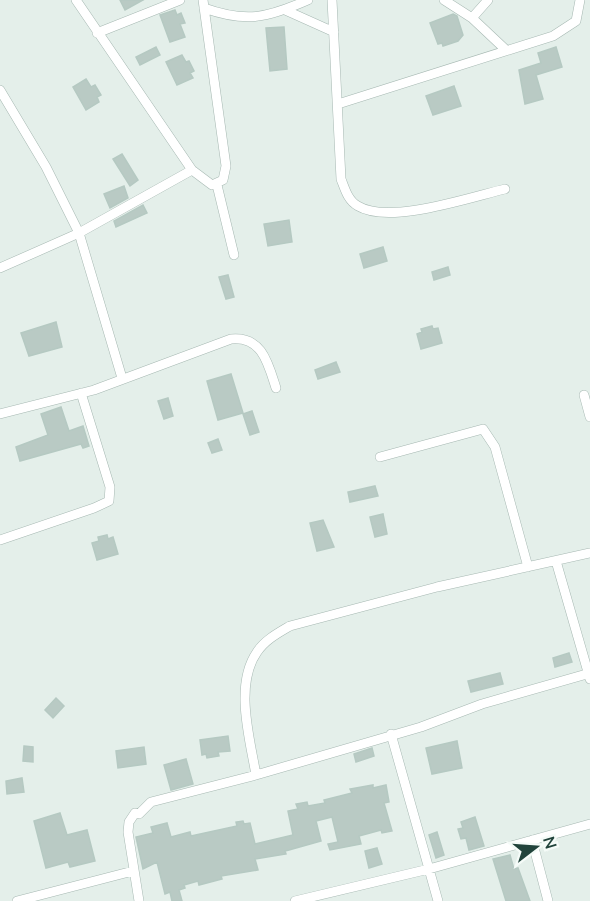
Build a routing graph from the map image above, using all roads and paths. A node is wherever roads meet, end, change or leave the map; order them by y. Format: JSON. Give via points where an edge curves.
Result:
{"nodes":[{"id":1,"x":76,"y":0,"type":"edge"},
{"id":2,"x":180,"y":0,"type":"edge"},
{"id":3,"x":308,"y":0,"type":"edge"},
{"id":4,"x":332,"y":0,"type":"edge"},
{"id":5,"x":444,"y":0,"type":"edge"},
{"id":6,"x":488,"y":0,"type":"edge"},
{"id":7,"x":580,"y":0,"type":"edge"},
{"id":8,"x":204,"y":4,"type":"edge"},
{"id":9,"x":285,"y":10,"type":"junction"},
{"id":10,"x":472,"y":18,"type":"junction"},
{"id":11,"x":334,"y":32,"type":"junction"},
{"id":12,"x":97,"y":33,"type":"junction"},
{"id":13,"x":506,"y":50,"type":"junction"},
{"id":14,"x":0,"y":90,"type":"edge"},
{"id":15,"x":338,"y":104,"type":"junction"},
{"id":16,"x":192,"y":170,"type":"junction"},
{"id":17,"x":218,"y":185,"type":"junction"},
{"id":18,"x":505,"y":189,"type":"dead end"},
{"id":19,"x":79,"y":233,"type":"junction"},
{"id":20,"x":234,"y":255,"type":"dead end"},
{"id":21,"x":0,"y":268,"type":"edge"},
{"id":22,"x":122,"y":378,"type":"junction"},
{"id":23,"x":276,"y":388,"type":"dead end"},
{"id":24,"x":81,"y":393,"type":"junction"},
{"id":25,"x":584,"y":395,"type":"dead end"},
{"id":26,"x":0,"y":414,"type":"edge"},
{"id":27,"x":590,"y":417,"type":"edge"},
{"id":28,"x":380,"y":457,"type":"dead end"},
{"id":29,"x":0,"y":540,"type":"edge"},
{"id":30,"x":590,"y":553,"type":"edge"},
{"id":31,"x":556,"y":561,"type":"junction"},
{"id":32,"x":528,"y":567,"type":"junction"},
{"id":33,"x":589,"y":675,"type":"edge"},
{"id":34,"x":391,"y":734,"type":"junction"},
{"id":35,"x":256,"y":775,"type":"junction"},
{"id":36,"x":590,"y":824,"type":"edge"},
{"id":37,"x":532,"y":840,"type":"junction"},
{"id":38,"x":429,"y":869,"type":"junction"},
{"id":39,"x":133,"y":870,"type":"junction"},
{"id":40,"x":21,"y":900,"type":"edge"},
{"id":41,"x":139,"y":901,"type":"edge"},
{"id":42,"x":295,"y":901,"type":"edge"},
{"id":43,"x":438,"y":901,"type":"edge"},
{"id":44,"x":548,"y":901,"type":"edge"}],
"edges":[{"from":1,"to":12,"type":"street"},
{"from":2,"to":12,"type":"street"},
{"from":3,"to":9,"type":"street"},
{"from":4,"to":11,"type":"street"},
{"from":5,"to":10,"type":"street"},
{"from":6,"to":10,"type":"street"},
{"from":7,"to":13,"type":"street","via":[[576,21],[553,36]]},
{"from":8,"to":9,"type":"street","via":[[230,17],[254,17]]},
{"from":8,"to":17,"type":"street","via":[[226,166]]},
{"from":9,"to":11,"type":"street"},
{"from":10,"to":13,"type":"street"},
{"from":11,"to":15,"type":"street"},
{"from":12,"to":16,"type":"street"},
{"from":13,"to":15,"type":"street"},
{"from":14,"to":19,"type":"street","via":[[46,167]]},
{"from":15,"to":18,"type":"street","via":[[341,179],[357,206],[375,213],[409,211]]},
{"from":16,"to":17,"type":"street","via":[[209,184]]},
{"from":16,"to":19,"type":"street"},
{"from":17,"to":20,"type":"street"},
{"from":19,"to":21,"type":"street"},
{"from":19,"to":22,"type":"street"},
{"from":22,"to":23,"type":"street","via":[[231,339],[244,338],[266,358]]},
{"from":22,"to":24,"type":"street"},
{"from":24,"to":26,"type":"street"},
{"from":24,"to":29,"type":"street","via":[[110,487],[109,501]]},
{"from":25,"to":27,"type":"street"},
{"from":28,"to":32,"type":"street","via":[[483,429],[495,447]]},
{"from":30,"to":31,"type":"street"},
{"from":31,"to":32,"type":"street"},
{"from":31,"to":33,"type":"street"},
{"from":32,"to":35,"type":"street","via":[[290,626],[271,637],[256,652],[248,672],[249,734]]},
{"from":33,"to":34,"type":"street"},
{"from":34,"to":35,"type":"street"},
{"from":34,"to":38,"type":"street"},
{"from":35,"to":39,"type":"street","via":[[151,802],[135,813],[128,832]]},
{"from":36,"to":37,"type":"street"},
{"from":37,"to":38,"type":"street"},
{"from":37,"to":44,"type":"street"},
{"from":38,"to":42,"type":"street"},
{"from":38,"to":43,"type":"street"},
{"from":39,"to":40,"type":"street"},
{"from":39,"to":41,"type":"street"}]}
